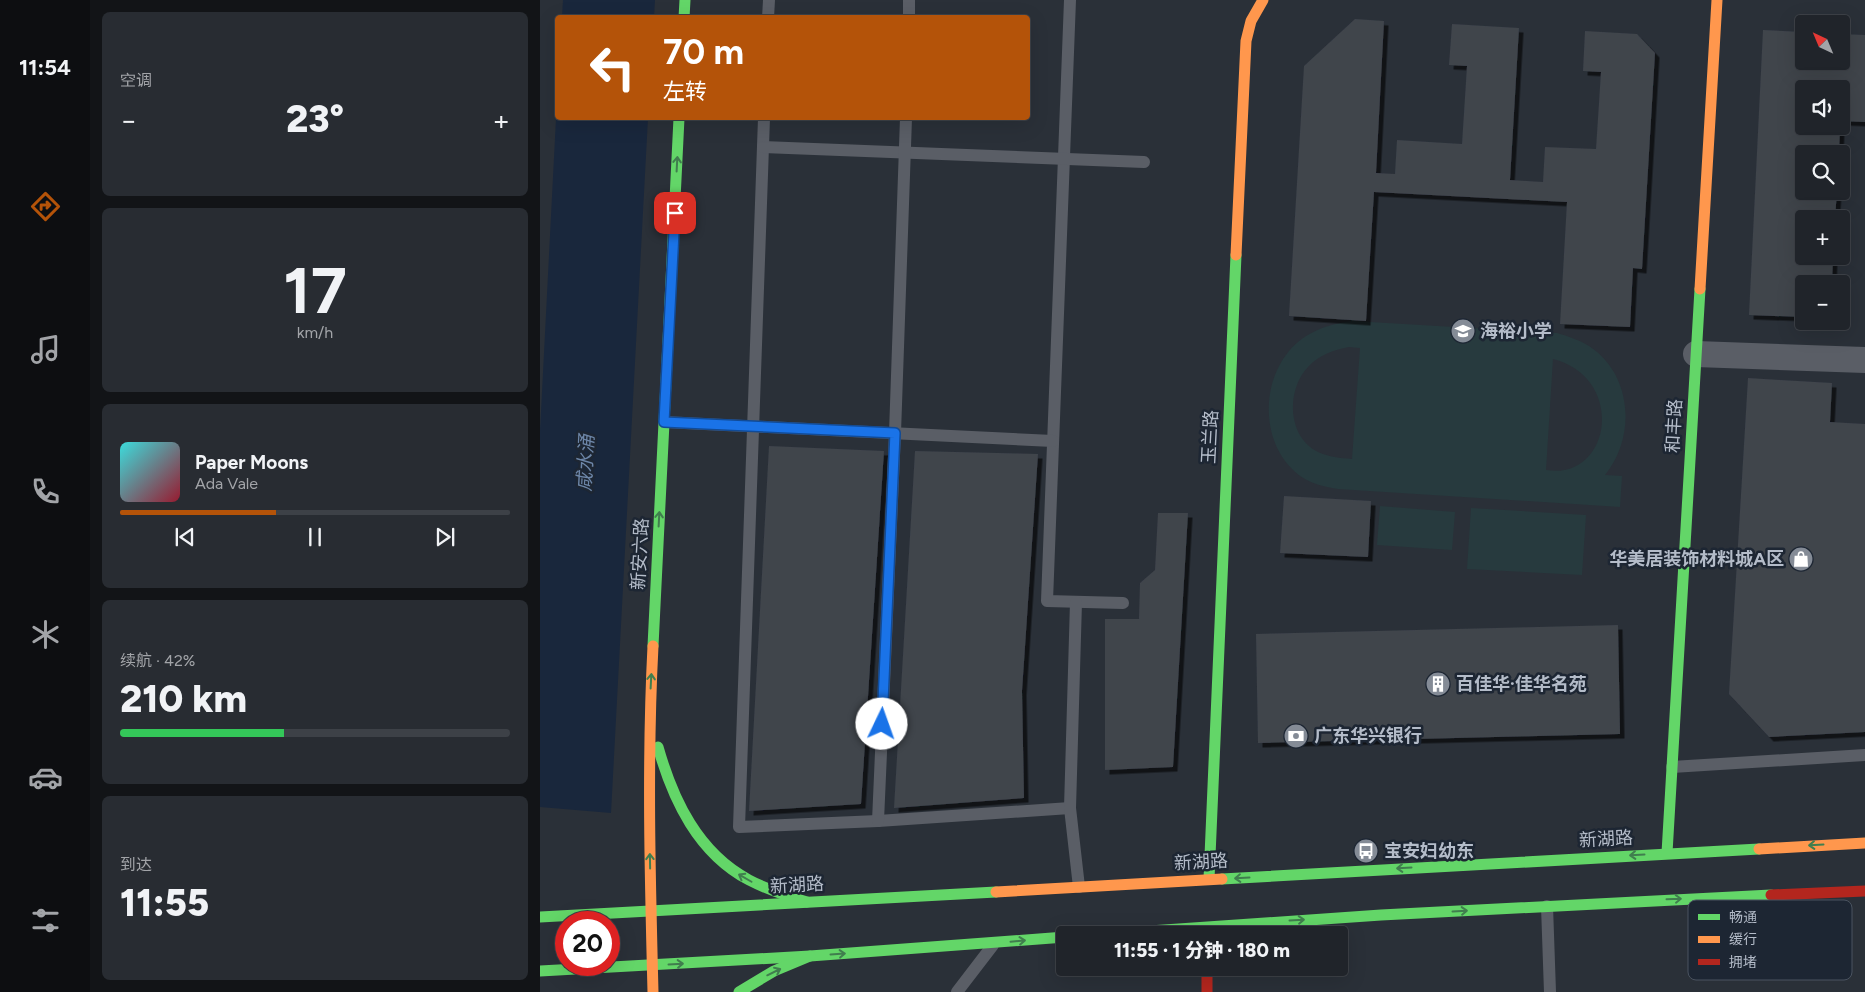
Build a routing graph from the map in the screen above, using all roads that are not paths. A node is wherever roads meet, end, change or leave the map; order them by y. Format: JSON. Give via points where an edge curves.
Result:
{"nodes":[{"id":1,"x":685,"y":0,"type":"edge"},
{"id":2,"x":769,"y":0,"type":"edge"},
{"id":3,"x":909,"y":0,"type":"edge"},
{"id":4,"x":1070,"y":0,"type":"edge"},
{"id":5,"x":1263,"y":0,"type":"edge"},
{"id":6,"x":1717,"y":0,"type":"edge"},
{"id":7,"x":684,"y":15,"type":"edge"},
{"id":8,"x":768,"y":15,"type":"edge"},
{"id":9,"x":909,"y":15,"type":"edge"},
{"id":10,"x":680,"y":120,"type":"edge"},
{"id":11,"x":764,"y":120,"type":"edge"},
{"id":12,"x":906,"y":120,"type":"edge"},
{"id":13,"x":763,"y":147,"type":"junction"},
{"id":14,"x":904,"y":153,"type":"junction"},
{"id":15,"x":1064,"y":159,"type":"junction"},
{"id":16,"x":1144,"y":162,"type":"dead end"},
{"id":17,"x":1696,"y":354,"type":"junction"},
{"id":18,"x":1865,"y":360,"type":"edge"},
{"id":19,"x":664,"y":422,"type":"junction"},
{"id":20,"x":753,"y":426,"type":"junction"},
{"id":21,"x":895,"y":433,"type":"junction"},
{"id":22,"x":1053,"y":441,"type":"junction"},
{"id":23,"x":1076,"y":602,"type":"junction"},
{"id":24,"x":1123,"y":604,"type":"dead end"},
{"id":25,"x":650,"y":710,"type":"junction"},
{"id":26,"x":1865,"y":755,"type":"edge"},
{"id":27,"x":1672,"y":767,"type":"junction"},
{"id":28,"x":1070,"y":808,"type":"junction"},
{"id":29,"x":878,"y":822,"type":"junction"},
{"id":30,"x":1865,"y":843,"type":"edge"},
{"id":31,"x":1667,"y":853,"type":"junction"},
{"id":32,"x":1208,"y":880,"type":"junction"},
{"id":33,"x":1079,"y":887,"type":"junction"},
{"id":34,"x":1865,"y":891,"type":"edge"},
{"id":35,"x":807,"y":902,"type":"junction"},
{"id":36,"x":1547,"y":906,"type":"junction"},
{"id":37,"x":651,"y":910,"type":"junction"},
{"id":38,"x":540,"y":917,"type":"edge"},
{"id":39,"x":1264,"y":926,"type":"edge"},
{"id":40,"x":1056,"y":938,"type":"edge"},
{"id":41,"x":995,"y":943,"type":"junction"},
{"id":42,"x":810,"y":956,"type":"junction"},
{"id":43,"x":651,"y":965,"type":"junction"},
{"id":44,"x":540,"y":971,"type":"edge"},
{"id":45,"x":1207,"y":976,"type":"edge"},
{"id":46,"x":653,"y":992,"type":"edge"},
{"id":47,"x":740,"y":992,"type":"edge"},
{"id":48,"x":957,"y":992,"type":"edge"},
{"id":49,"x":1207,"y":992,"type":"edge"},
{"id":50,"x":1550,"y":992,"type":"edge"}],
"edges":[{"from":1,"to":7,"type":"main road"},
{"from":2,"to":8,"type":"lane"},
{"from":3,"to":9,"type":"lane"},
{"from":4,"to":15,"type":"lane"},
{"from":5,"to":32,"type":"main road","name":"玉兰路","via":[[1251,21],[1246,41]]},
{"from":6,"to":17,"type":"main road","name":"和丰路"},
{"from":19,"to":10,"type":"main road","name":"新安六路","one_way":true},
{"from":11,"to":13,"type":"lane"},
{"from":12,"to":14,"type":"lane"},
{"from":13,"to":14,"type":"lane"},
{"from":13,"to":20,"type":"lane"},
{"from":14,"to":15,"type":"lane"},
{"from":14,"to":21,"type":"lane"},
{"from":15,"to":16,"type":"lane"},
{"from":15,"to":22,"type":"lane"},
{"from":17,"to":18,"type":"street"},
{"from":17,"to":27,"type":"main road","name":"和丰路"},
{"from":19,"to":20,"type":"lane"},
{"from":25,"to":19,"type":"main road","name":"新安六路","one_way":true},
{"from":20,"to":21,"type":"lane"},
{"from":20,"to":29,"type":"lane","via":[[739,827]]},
{"from":21,"to":22,"type":"lane"},
{"from":21,"to":29,"type":"lane"},
{"from":22,"to":23,"type":"lane","via":[[1047,600]]},
{"from":23,"to":24,"type":"lane"},
{"from":23,"to":28,"type":"lane"},
{"from":35,"to":25,"type":"main road","one_way":true,"via":[[745,878],[706,847],[677,802],[663,766]]},
{"from":37,"to":25,"type":"main road","name":"新安六路","one_way":true},
{"from":26,"to":27,"type":"lane"},
{"from":27,"to":31,"type":"main road","name":"和丰路"},
{"from":28,"to":29,"type":"lane"},
{"from":28,"to":33,"type":"lane"},
{"from":30,"to":31,"type":"main road","name":"新湖路","one_way":true},
{"from":31,"to":32,"type":"main road","name":"新湖路","one_way":true},
{"from":32,"to":33,"type":"main road","name":"新湖路"},
{"from":33,"to":35,"type":"main road","name":"新湖路"},
{"from":36,"to":34,"type":"main road","one_way":true},
{"from":35,"to":37,"type":"main road","name":"新湖路"},
{"from":39,"to":36,"type":"main road","one_way":true},
{"from":36,"to":50,"type":"lane"},
{"from":37,"to":38,"type":"main road","name":"新湖路"},
{"from":37,"to":43,"type":"main road","name":"新安六路"},
{"from":41,"to":40,"type":"main road","one_way":true},
{"from":42,"to":41,"type":"main road","one_way":true},
{"from":41,"to":48,"type":"lane"},
{"from":43,"to":42,"type":"main road","one_way":true},
{"from":47,"to":42,"type":"main road","one_way":true},
{"from":43,"to":44,"type":"main road"},
{"from":43,"to":46,"type":"main road","name":"新安六路"},
{"from":45,"to":49,"type":"main road"}]}
